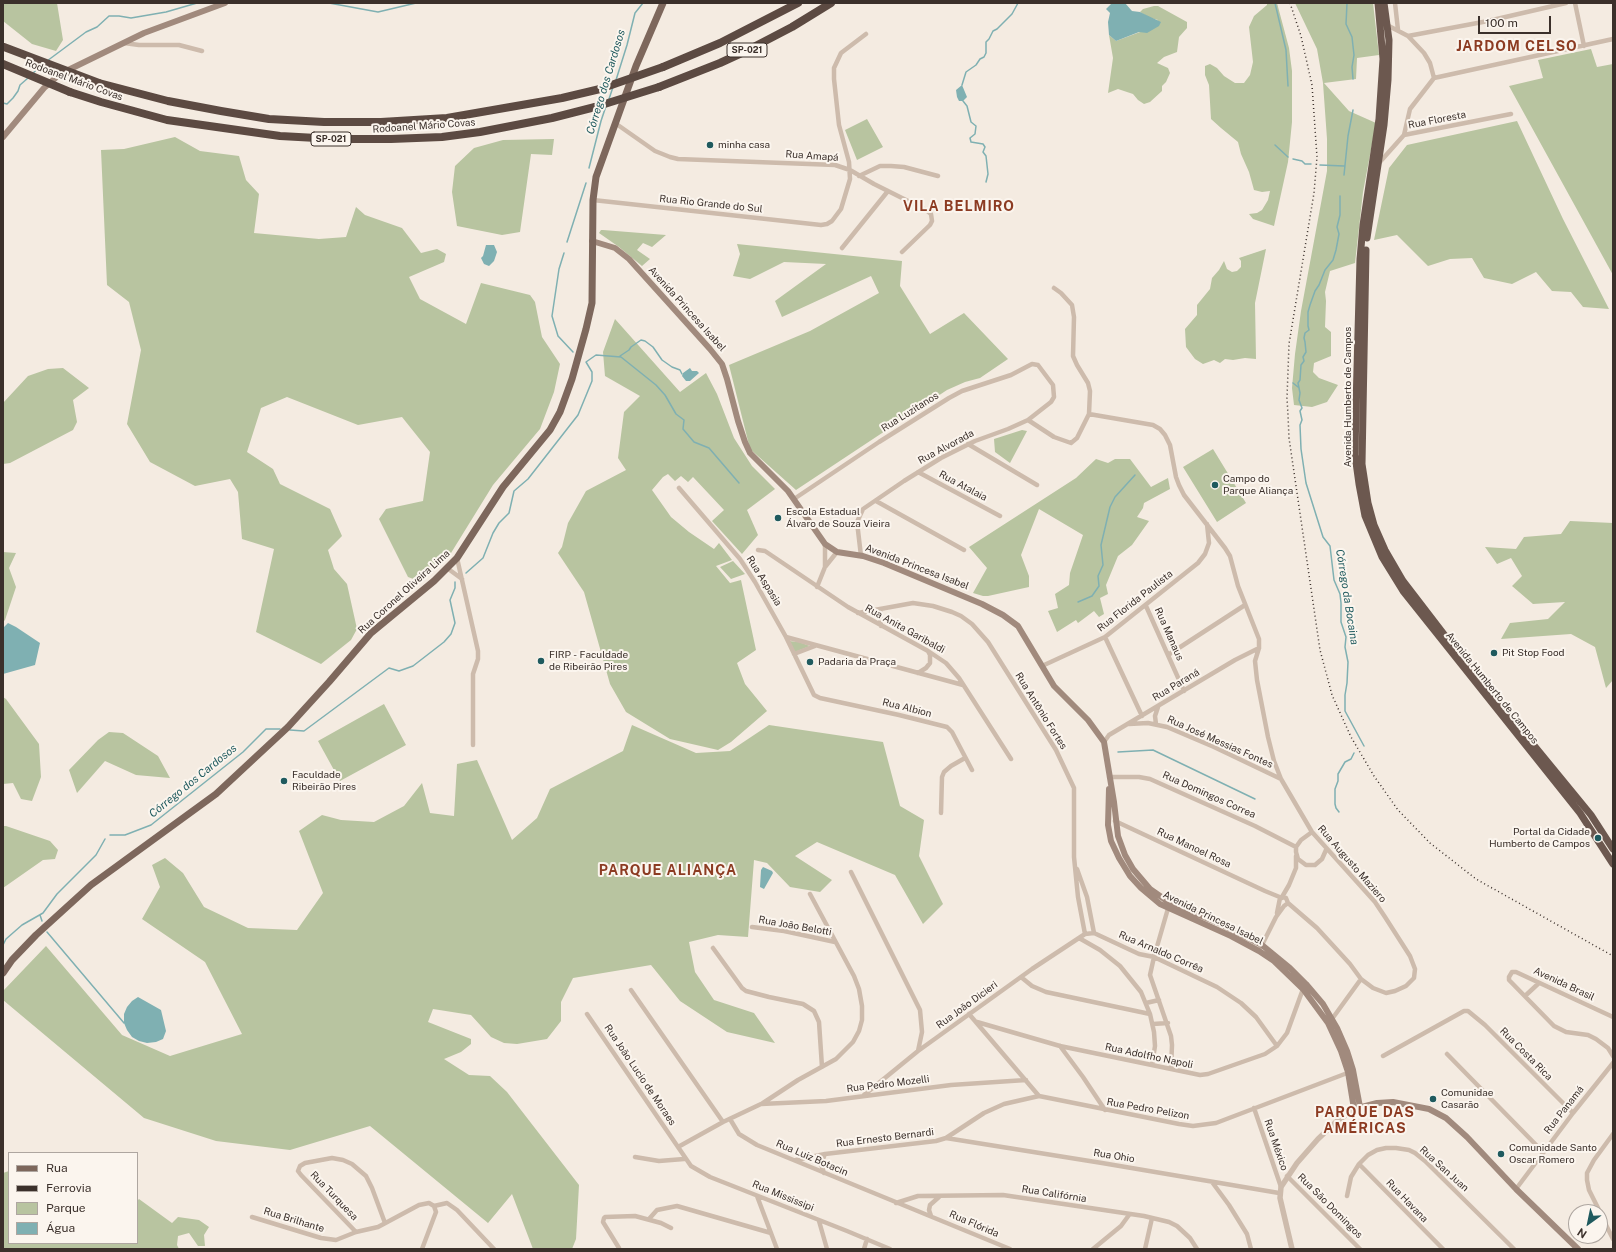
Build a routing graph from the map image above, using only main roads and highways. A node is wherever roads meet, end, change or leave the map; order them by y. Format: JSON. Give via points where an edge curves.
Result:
{"nodes":[{"id":1,"x":225,"y":3,"type":"edge"},
{"id":2,"x":663,"y":3,"type":"edge"},
{"id":3,"x":798,"y":3,"type":"edge"},
{"id":4,"x":831,"y":3,"type":"edge"},
{"id":5,"x":1378,"y":3,"type":"edge"},
{"id":6,"x":1384,"y":3,"type":"edge"},
{"id":7,"x":1384,"y":23,"type":"junction"},
{"id":8,"x":4,"y":47,"type":"edge"},
{"id":9,"x":3,"y":64,"type":"edge"},
{"id":10,"x":3,"y":138,"type":"edge"},
{"id":11,"x":592,"y":241,"type":"junction"},
{"id":12,"x":1362,"y":278,"type":"junction"},
{"id":13,"x":1495,"y":703,"type":"junction"},
{"id":14,"x":1109,"y":777,"type":"junction"},
{"id":15,"x":1613,"y":849,"type":"edge"},
{"id":16,"x":1613,"y":864,"type":"edge"},
{"id":17,"x":1169,"y":905,"type":"junction"},
{"id":18,"x":1261,"y":948,"type":"junction"},
{"id":19,"x":3,"y":973,"type":"edge"},
{"id":20,"x":1350,"y":1071,"type":"junction"},
{"id":21,"x":1578,"y":1249,"type":"edge"}],
"edges":[{"from":1,"to":10,"type":"main road","via":[[123,42],[60,74],[51,80]]},
{"from":2,"to":11,"type":"main road","name":"Rua Coronel Oliveira Lima","via":[[596,177]]},
{"from":3,"to":8,"type":"highway","name":"Rodoanel Mário Covas","number":"SP-021","bridge":true,"via":[[720,43],[663,67],[600,89],[447,118],[380,122],[324,122],[221,111],[99,83]]},
{"from":4,"to":9,"type":"highway","name":"Rodoanel Mário Covas","number":"SP-021","bridge":true,"via":[[792,27],[720,63],[659,87],[595,107],[480,132],[391,140],[280,136],[167,120],[70,92]]},
{"from":5,"to":7,"type":"highway","name":"Avenida Humberto de Campos"},
{"from":6,"to":7,"type":"highway","name":"Avenida Humberto de Campos"},
{"from":7,"to":12,"type":"highway","name":"Avenida Humberto de Campos","via":[[1379,119],[1363,225]]},
{"from":7,"to":12,"type":"highway","name":"Avenida Humberto de Campos","via":[[1388,80]]},
{"from":11,"to":14,"type":"main road","name":"Avenida Princesa Isabel","via":[[615,248],[629,259],[722,364],[750,453],[794,499],[825,544],[837,552],[861,556],[915,575],[1003,614],[1018,626],[1054,686],[1088,720],[1104,742]]},
{"from":11,"to":19,"type":"main road","name":"Rua Coronel Oliveira Lima","via":[[592,303],[581,350],[560,412],[538,446],[503,487],[457,558],[371,633],[288,727],[216,794],[91,885],[36,935]]},
{"from":12,"to":13,"type":"highway","name":"Avenida Humberto de Campos","via":[[1358,444],[1374,525],[1403,581]]},
{"from":13,"to":15,"type":"highway","name":"Avenida Humberto de Campos","via":[[1591,815]]},
{"from":13,"to":16,"type":"highway","name":"Avenida Humberto de Campos","via":[[1580,813]]},
{"from":14,"to":17,"type":"main road","name":"Avenida Princesa Isabel","via":[[1121,848],[1133,869],[1150,889]]},
{"from":14,"to":17,"type":"main road","name":"Avenida Princesa Isabel","via":[[1108,825],[1115,852],[1141,888],[1151,897]]},
{"from":17,"to":18,"type":"main road","name":"Avenida Princesa Isabel","via":[[1221,924]]},
{"from":18,"to":20,"type":"main road","name":"Avenida Princesa Isabel","via":[[1303,989],[1321,1012]]},
{"from":18,"to":20,"type":"main road","name":"Avenida Princesa Isabel","via":[[1290,968],[1332,1018],[1348,1051]]},
{"from":20,"to":21,"type":"main road","name":"Avenida Princesa Isabel","via":[[1357,1108],[1393,1102],[1440,1114],[1467,1137]]}]}
